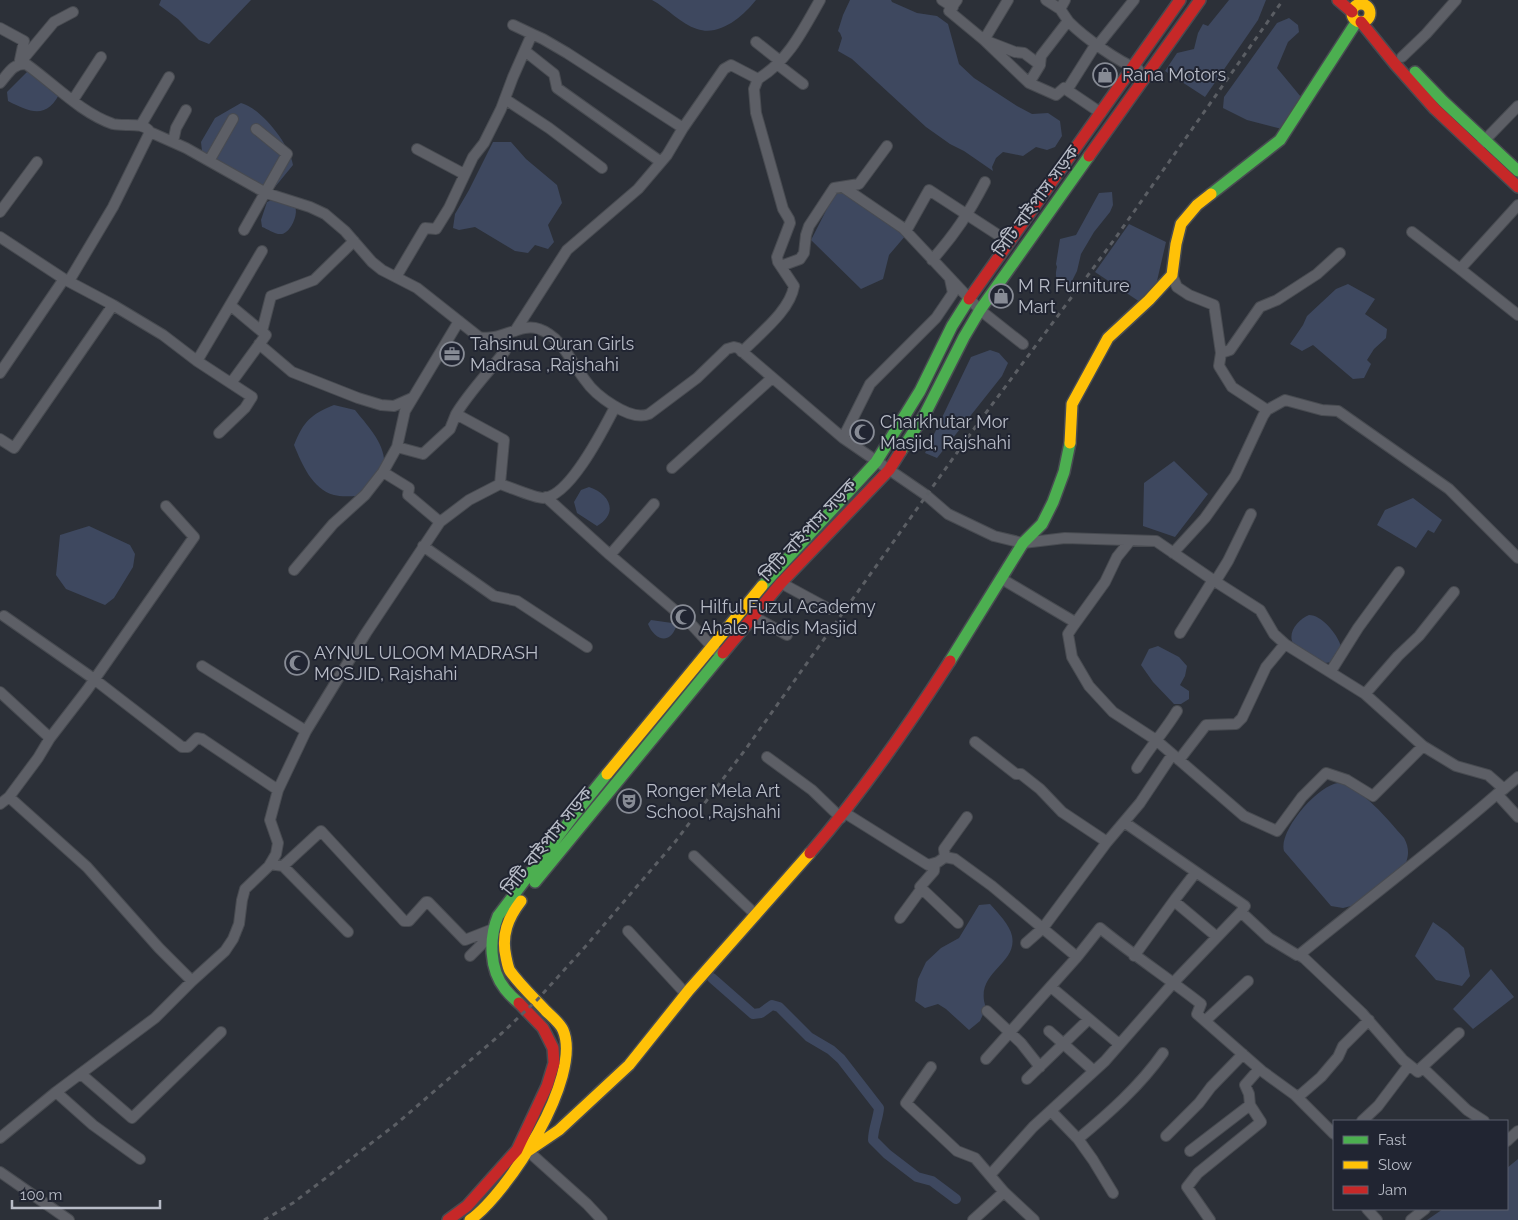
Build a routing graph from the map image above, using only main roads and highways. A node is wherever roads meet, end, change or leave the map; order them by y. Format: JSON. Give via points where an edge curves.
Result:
{"nodes":[{"id":1,"x":1180,"y":0,"type":"edge"},
{"id":2,"x":1200,"y":0,"type":"edge"},
{"id":3,"x":1338,"y":0,"type":"edge"},
{"id":4,"x":1362,"y":10,"type":"edge"},
{"id":5,"x":1480,"y":145,"type":"junction"},
{"id":6,"x":1518,"y":171,"type":"edge"},
{"id":7,"x":1518,"y":188,"type":"edge"},
{"id":8,"x":528,"y":1152,"type":"junction"},
{"id":9,"x":448,"y":1220,"type":"edge"},
{"id":10,"x":470,"y":1220,"type":"edge"}],
"edges":[{"from":1,"to":9,"type":"main road","via":[[969,298],[920,391],[876,462],[768,577],[574,814],[504,906],[491,930],[496,973],[504,988],[543,1028],[553,1048],[554,1063],[547,1086],[517,1150],[467,1206]]},
{"from":2,"to":8,"type":"main road","name":"সিটি বাইপাস সড়ক","via":[[980,310],[925,414],[889,470],[781,583],[511,914],[505,930],[504,948],[509,970],[563,1029],[567,1044],[567,1062],[558,1094]]},
{"from":3,"to":4,"type":"main road"},
{"from":4,"to":5,"type":"main road"},
{"from":4,"to":5,"type":"main road","via":[[1395,64],[1429,103]]},
{"from":4,"to":8,"type":"main road","via":[[1280,140],[1197,205],[1181,224],[1172,275],[1108,338],[1072,404],[1070,443],[1064,472],[1042,524],[1023,543],[914,717],[843,815],[686,994],[629,1065],[559,1130]]},
{"from":5,"to":6,"type":"main road"},
{"from":5,"to":7,"type":"main road"},
{"from":8,"to":10,"type":"main road","name":"সিটি বাইপাস সড়ক"}]}
